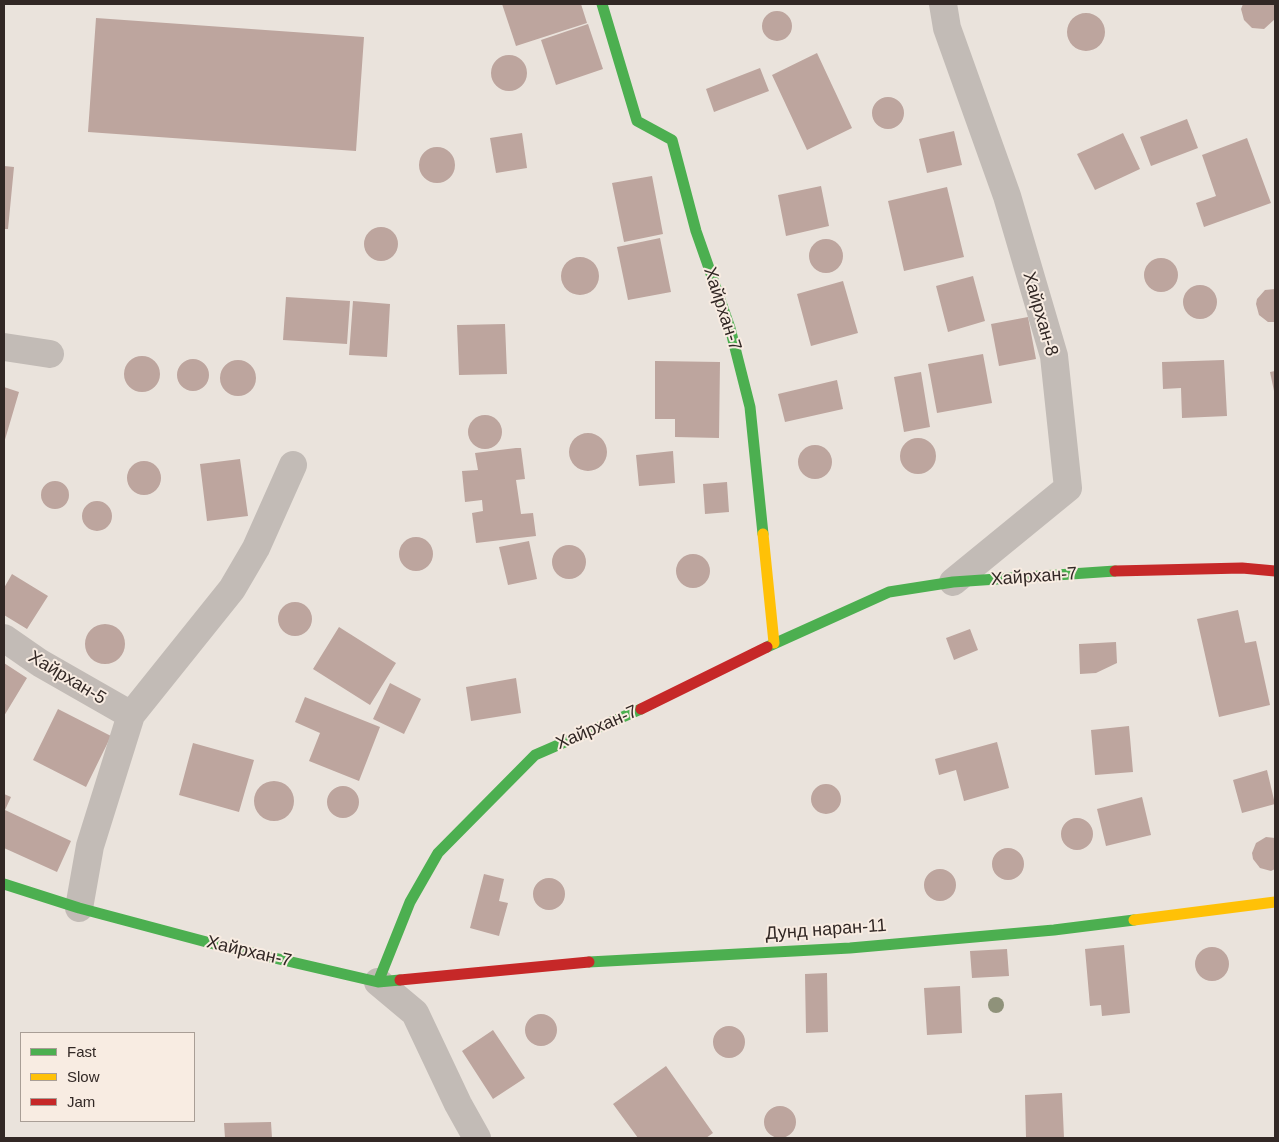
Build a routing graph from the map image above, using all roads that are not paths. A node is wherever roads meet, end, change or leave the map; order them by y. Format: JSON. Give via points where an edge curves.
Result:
{"nodes":[{"id":1,"x":602,"y":4,"type":"edge"},
{"id":2,"x":943,"y":4,"type":"edge"},
{"id":3,"x":4,"y":347,"type":"edge"},
{"id":4,"x":50,"y":354,"type":"dead end"},
{"id":5,"x":294,"y":465,"type":"dead end"},
{"id":6,"x":1275,"y":571,"type":"edge"},
{"id":7,"x":954,"y":582,"type":"junction"},
{"id":8,"x":4,"y":638,"type":"edge"},
{"id":9,"x":774,"y":643,"type":"junction"},
{"id":10,"x":131,"y":715,"type":"junction"},
{"id":11,"x":4,"y":884,"type":"edge"},
{"id":12,"x":1275,"y":902,"type":"edge"},
{"id":13,"x":79,"y":908,"type":"junction"},
{"id":14,"x":378,"y":982,"type":"junction"},
{"id":15,"x":477,"y":1138,"type":"edge"}],
"edges":[{"from":1,"to":9,"type":"street","name":"Хайрхан-7","via":[[637,121],[672,140],[696,230],[730,328],[750,407]]},
{"from":2,"to":7,"type":"street","name":"Хайрхан-8","via":[[947,28],[1007,196],[1054,356],[1068,488]]},
{"from":3,"to":4,"type":"street"},
{"from":5,"to":10,"type":"street","via":[[256,548],[232,589]]},
{"from":6,"to":7,"type":"street","name":"Хайрхан-7","via":[[1242,568],[1114,571]]},
{"from":7,"to":9,"type":"street","name":"Хайрхан-7","via":[[889,592]]},
{"from":8,"to":10,"type":"street","name":"Хайрхан-5","via":[[40,664]]},
{"from":9,"to":14,"type":"street","name":"Хайрхан-7","via":[[675,694],[535,755],[438,853],[410,902]]},
{"from":10,"to":13,"type":"street","via":[[90,846]]},
{"from":11,"to":13,"type":"street"},
{"from":12,"to":14,"type":"street","name":"Дунд наран-11","via":[[1054,930],[850,948],[615,959]]},
{"from":13,"to":14,"type":"street","name":"Хайрхан-7","via":[[214,944]]},
{"from":14,"to":15,"type":"street","via":[[416,1013]]}]}
